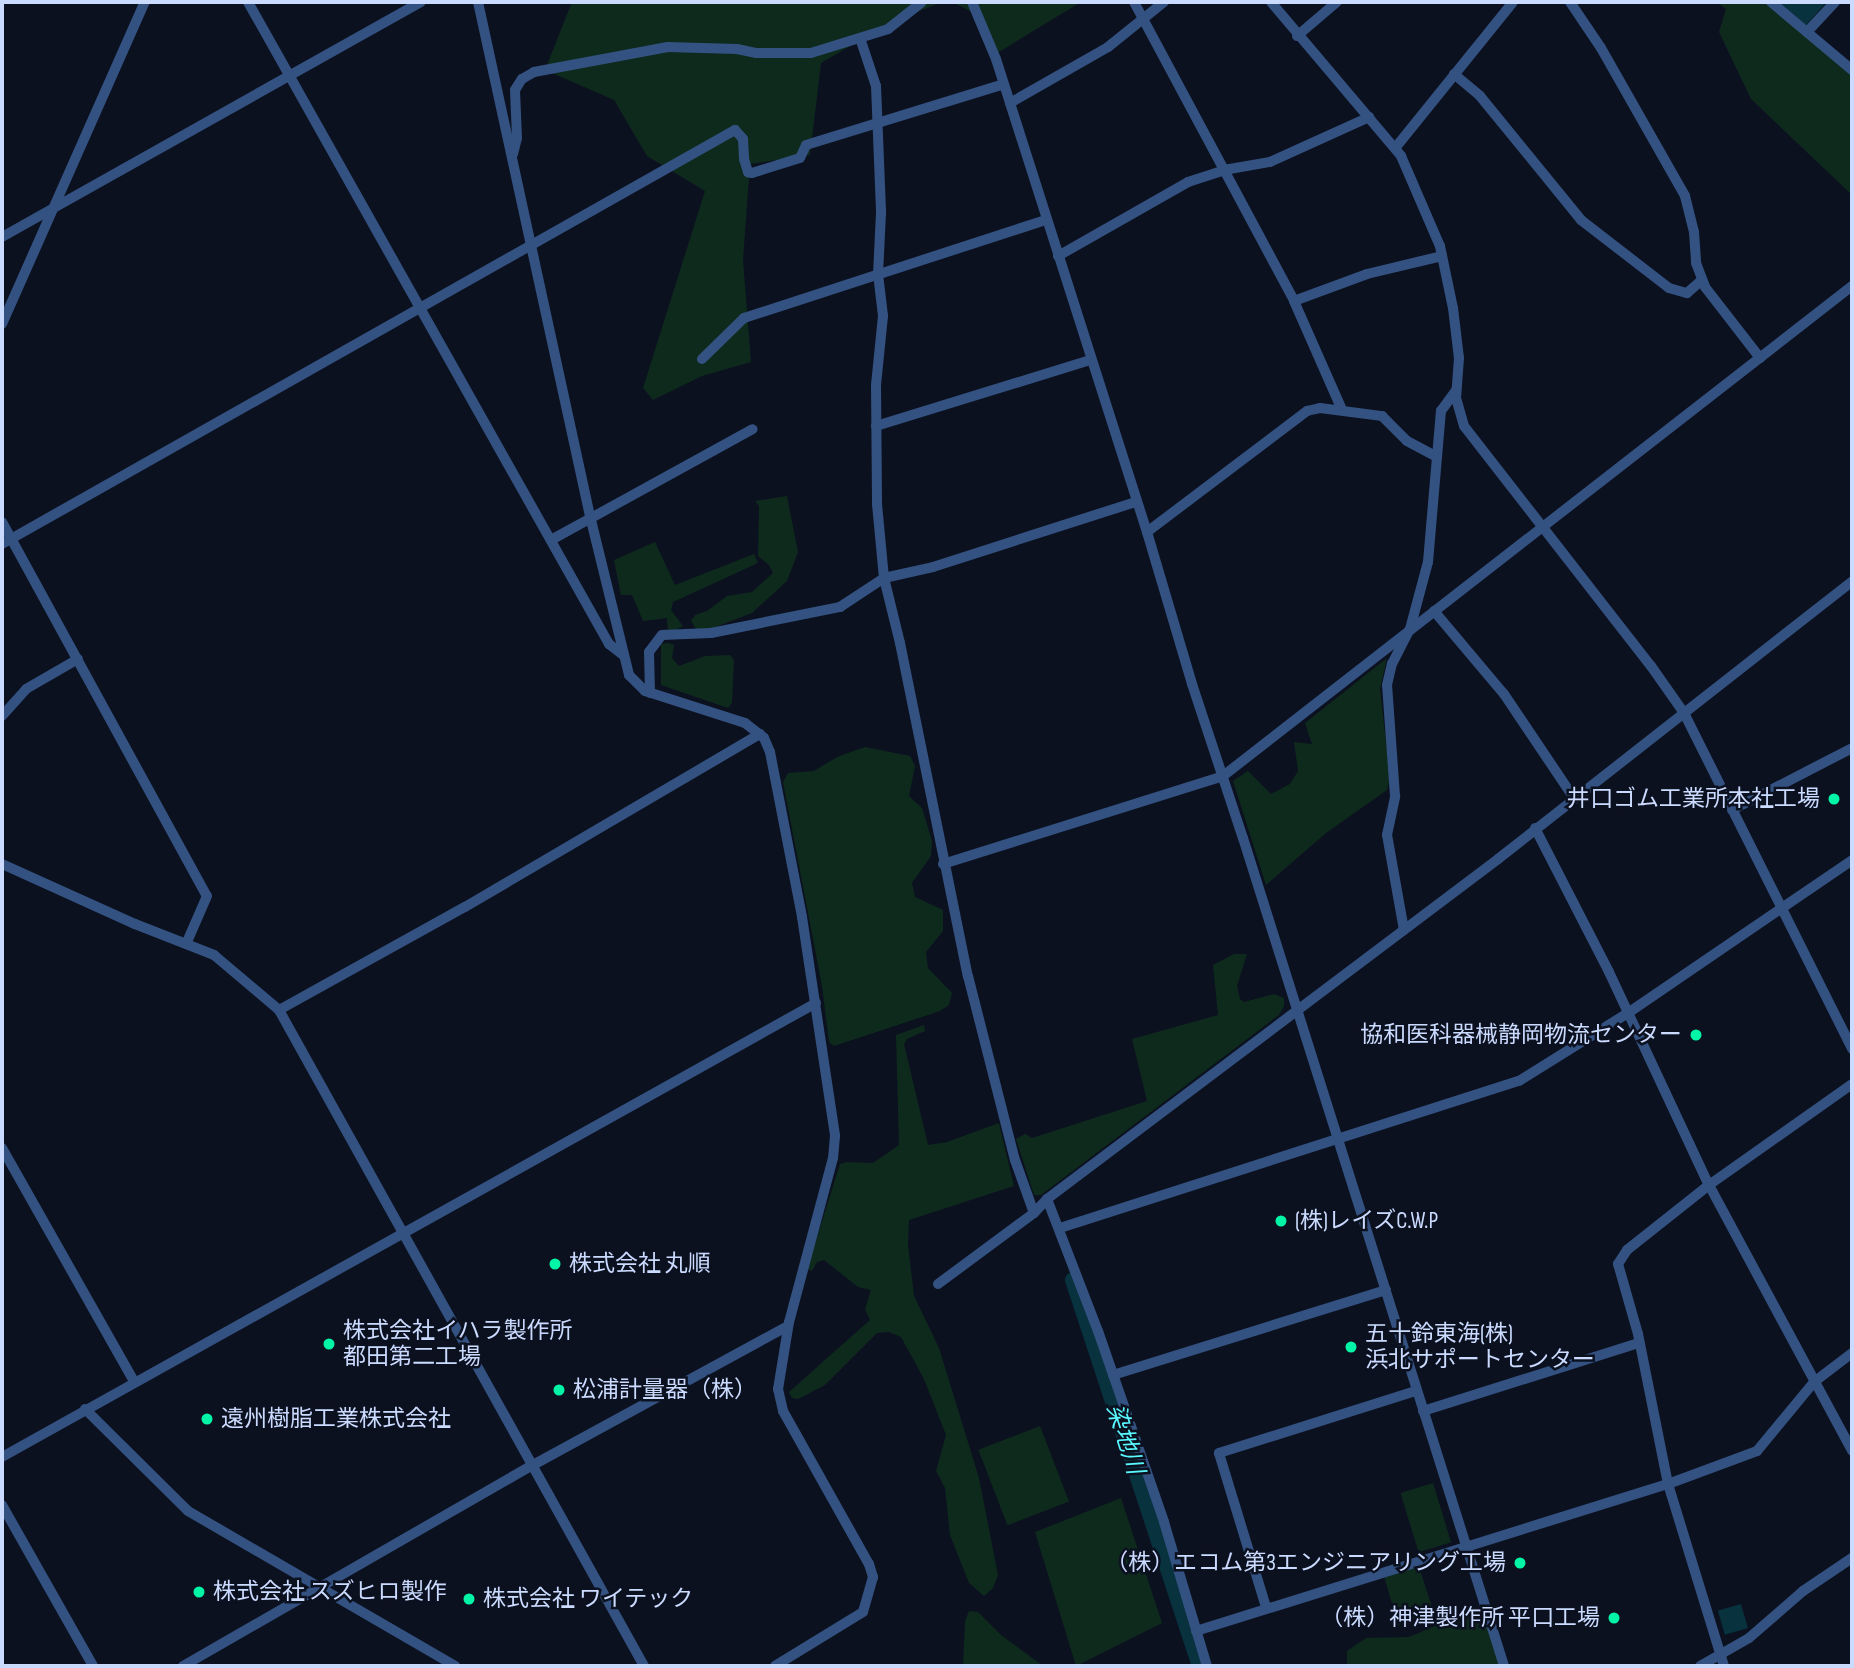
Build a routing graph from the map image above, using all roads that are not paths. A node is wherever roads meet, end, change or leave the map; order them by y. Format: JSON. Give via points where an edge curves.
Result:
{"nodes":[{"id":1,"x":145,"y":2,"type":"edge"},
{"id":2,"x":248,"y":2,"type":"edge"},
{"id":3,"x":420,"y":2,"type":"edge"},
{"id":4,"x":478,"y":2,"type":"edge"},
{"id":5,"x":922,"y":2,"type":"edge"},
{"id":6,"x":972,"y":2,"type":"edge"},
{"id":7,"x":1135,"y":2,"type":"edge"},
{"id":8,"x":1164,"y":2,"type":"edge"},
{"id":9,"x":1271,"y":2,"type":"edge"},
{"id":10,"x":1337,"y":2,"type":"edge"},
{"id":11,"x":1513,"y":2,"type":"edge"},
{"id":12,"x":1570,"y":2,"type":"edge"},
{"id":13,"x":1772,"y":2,"type":"edge"},
{"id":14,"x":1835,"y":2,"type":"edge"},
{"id":15,"x":1144,"y":19,"type":"junction"},
{"id":16,"x":1807,"y":32,"type":"junction"},
{"id":17,"x":1297,"y":36,"type":"junction"},
{"id":18,"x":860,"y":38,"type":"junction"},
{"id":19,"x":1852,"y":70,"type":"edge"},
{"id":20,"x":1454,"y":74,"type":"junction"},
{"id":21,"x":289,"y":76,"type":"junction"},
{"id":22,"x":1004,"y":84,"type":"junction"},
{"id":23,"x":1010,"y":103,"type":"junction"},
{"id":24,"x":1369,"y":117,"type":"junction"},
{"id":25,"x":877,"y":124,"type":"junction"},
{"id":26,"x":1396,"y":147,"type":"junction"},
{"id":27,"x":512,"y":157,"type":"junction"},
{"id":28,"x":1224,"y":170,"type":"junction"},
{"id":29,"x":53,"y":208,"type":"junction"},
{"id":30,"x":1046,"y":220,"type":"junction"},
{"id":31,"x":2,"y":237,"type":"edge"},
{"id":32,"x":530,"y":245,"type":"junction"},
{"id":33,"x":1058,"y":256,"type":"junction"},
{"id":34,"x":1442,"y":256,"type":"junction"},
{"id":35,"x":878,"y":274,"type":"junction"},
{"id":36,"x":1702,"y":280,"type":"junction"},
{"id":37,"x":1852,"y":286,"type":"edge"},
{"id":38,"x":1294,"y":301,"type":"junction"},
{"id":39,"x":420,"y":307,"type":"junction"},
{"id":40,"x":2,"y":324,"type":"edge"},
{"id":41,"x":1760,"y":358,"type":"junction"},
{"id":42,"x":702,"y":359,"type":"dead end"},
{"id":43,"x":1091,"y":360,"type":"junction"},
{"id":44,"x":1456,"y":390,"type":"junction"},
{"id":45,"x":1342,"y":410,"type":"junction"},
{"id":46,"x":876,"y":426,"type":"junction"},
{"id":47,"x":753,"y":429,"type":"dead end"},
{"id":48,"x":1435,"y":456,"type":"junction"},
{"id":49,"x":1136,"y":502,"type":"junction"},
{"id":50,"x":590,"y":516,"type":"junction"},
{"id":51,"x":2,"y":522,"type":"edge"},
{"id":52,"x":1543,"y":527,"type":"junction"},
{"id":53,"x":1147,"y":532,"type":"junction"},
{"id":54,"x":551,"y":540,"type":"junction"},
{"id":55,"x":7,"y":541,"type":"edge"},
{"id":56,"x":884,"y":578,"type":"junction"},
{"id":57,"x":1852,"y":581,"type":"edge"},
{"id":58,"x":1434,"y":611,"type":"junction"},
{"id":59,"x":1410,"y":629,"type":"junction"},
{"id":60,"x":623,"y":655,"type":"junction"},
{"id":61,"x":78,"y":659,"type":"junction"},
{"id":62,"x":650,"y":693,"type":"junction"},
{"id":63,"x":1684,"y":713,"type":"junction"},
{"id":64,"x":2,"y":716,"type":"edge"},
{"id":65,"x":760,"y":734,"type":"junction"},
{"id":66,"x":1852,"y":748,"type":"edge"},
{"id":67,"x":1223,"y":776,"type":"junction"},
{"id":68,"x":1574,"y":798,"type":"junction"},
{"id":69,"x":1732,"y":810,"type":"junction"},
{"id":70,"x":1535,"y":828,"type":"junction"},
{"id":71,"x":1852,"y":860,"type":"edge"},
{"id":72,"x":2,"y":864,"type":"edge"},
{"id":73,"x":943,"y":864,"type":"junction"},
{"id":74,"x":1781,"y":909,"type":"junction"},
{"id":75,"x":1404,"y":930,"type":"junction"},
{"id":76,"x":186,"y":944,"type":"junction"},
{"id":77,"x":816,"y":1003,"type":"junction"},
{"id":78,"x":279,"y":1010,"type":"junction"},
{"id":79,"x":1297,"y":1011,"type":"junction"},
{"id":80,"x":1628,"y":1013,"type":"junction"},
{"id":81,"x":1852,"y":1020,"type":"edge"},
{"id":82,"x":1841,"y":1026,"type":"junction"},
{"id":83,"x":1852,"y":1049,"type":"edge"},
{"id":84,"x":1852,"y":1084,"type":"edge"},
{"id":85,"x":1338,"y":1141,"type":"junction"},
{"id":86,"x":2,"y":1148,"type":"edge"},
{"id":87,"x":1709,"y":1185,"type":"junction"},
{"id":88,"x":1047,"y":1199,"type":"junction"},
{"id":89,"x":1034,"y":1213,"type":"junction"},
{"id":90,"x":1060,"y":1228,"type":"junction"},
{"id":91,"x":401,"y":1231,"type":"junction"},
{"id":92,"x":938,"y":1284,"type":"dead end"},
{"id":93,"x":1386,"y":1290,"type":"junction"},
{"id":94,"x":788,"y":1326,"type":"junction"},
{"id":95,"x":1639,"y":1343,"type":"junction"},
{"id":96,"x":1852,"y":1353,"type":"edge"},
{"id":97,"x":1113,"y":1375,"type":"junction"},
{"id":98,"x":134,"y":1381,"type":"junction"},
{"id":99,"x":1814,"y":1382,"type":"junction"},
{"id":100,"x":1416,"y":1391,"type":"junction"},
{"id":101,"x":85,"y":1409,"type":"junction"},
{"id":102,"x":1423,"y":1411,"type":"junction"},
{"id":103,"x":1852,"y":1451,"type":"edge"},
{"id":104,"x":2,"y":1457,"type":"edge"},
{"id":105,"x":533,"y":1465,"type":"junction"},
{"id":106,"x":1668,"y":1484,"type":"junction"},
{"id":107,"x":2,"y":1505,"type":"edge"},
{"id":108,"x":1466,"y":1547,"type":"junction"},
{"id":109,"x":1852,"y":1558,"type":"edge"},
{"id":110,"x":320,"y":1588,"type":"junction"},
{"id":111,"x":1266,"y":1607,"type":"junction"},
{"id":112,"x":1196,"y":1631,"type":"junction"},
{"id":113,"x":1722,"y":1661,"type":"edge"},
{"id":114,"x":93,"y":1666,"type":"edge"},
{"id":115,"x":183,"y":1666,"type":"edge"},
{"id":116,"x":456,"y":1666,"type":"edge"},
{"id":117,"x":644,"y":1666,"type":"edge"},
{"id":118,"x":775,"y":1666,"type":"edge"},
{"id":119,"x":1207,"y":1666,"type":"edge"},
{"id":120,"x":1504,"y":1666,"type":"edge"},
{"id":121,"x":1700,"y":1666,"type":"edge"}],
"edges":[{"from":1,"to":29,"type":"street"},
{"from":2,"to":21,"type":"street"},
{"from":3,"to":21,"type":"street"},
{"from":4,"to":27,"type":"street"},
{"from":5,"to":18,"type":"street","via":[[896,25]]},
{"from":6,"to":22,"type":"street"},
{"from":7,"to":15,"type":"street"},
{"from":8,"to":15,"type":"street"},
{"from":9,"to":17,"type":"street"},
{"from":10,"to":17,"type":"street"},
{"from":11,"to":20,"type":"street"},
{"from":12,"to":36,"type":"street","via":[[1685,196]]},
{"from":13,"to":16,"type":"street"},
{"from":14,"to":16,"type":"street"},
{"from":15,"to":23,"type":"street","via":[[1108,47]]},
{"from":15,"to":28,"type":"street"},
{"from":16,"to":19,"type":"street"},
{"from":17,"to":24,"type":"street"},
{"from":18,"to":25,"type":"street","via":[[876,86]]},
{"from":18,"to":27,"type":"street","via":[[802,54],[668,47],[534,72],[515,90],[517,138]]},
{"from":20,"to":26,"type":"street"},
{"from":20,"to":36,"type":"street","via":[[1480,96],[1590,227],[1669,288],[1688,293]]},
{"from":21,"to":29,"type":"street"},
{"from":21,"to":39,"type":"street"},
{"from":22,"to":23,"type":"street"},
{"from":22,"to":25,"type":"street"},
{"from":23,"to":30,"type":"street"},
{"from":24,"to":26,"type":"street"},
{"from":24,"to":28,"type":"street","via":[[1281,158]]},
{"from":25,"to":32,"type":"street","via":[[806,145],[800,158],[752,173],[744,159],[743,139],[735,130]]},
{"from":25,"to":35,"type":"street"},
{"from":26,"to":34,"type":"street"},
{"from":27,"to":32,"type":"street"},
{"from":28,"to":33,"type":"street","via":[[1188,182]]},
{"from":28,"to":38,"type":"street"},
{"from":29,"to":31,"type":"street"},
{"from":29,"to":40,"type":"street"},
{"from":30,"to":33,"type":"street"},
{"from":30,"to":35,"type":"street"},
{"from":32,"to":39,"type":"street"},
{"from":32,"to":50,"type":"street"},
{"from":33,"to":43,"type":"street"},
{"from":34,"to":38,"type":"street","via":[[1392,266]]},
{"from":34,"to":44,"type":"street","via":[[1459,358]]},
{"from":35,"to":42,"type":"street","via":[[744,318]]},
{"from":35,"to":46,"type":"street","via":[[883,316]]},
{"from":36,"to":41,"type":"street"},
{"from":37,"to":41,"type":"street"},
{"from":38,"to":45,"type":"street"},
{"from":39,"to":54,"type":"street"},
{"from":39,"to":55,"type":"street"},
{"from":41,"to":52,"type":"street"},
{"from":43,"to":46,"type":"street"},
{"from":43,"to":49,"type":"street"},
{"from":44,"to":48,"type":"street","via":[[1441,411]]},
{"from":44,"to":52,"type":"street","via":[[1464,426]]},
{"from":45,"to":48,"type":"street","via":[[1381,416],[1407,441]]},
{"from":45,"to":53,"type":"street","via":[[1307,411]]},
{"from":46,"to":56,"type":"street"},
{"from":47,"to":50,"type":"street"},
{"from":48,"to":59,"type":"street","via":[[1428,562]]},
{"from":49,"to":53,"type":"street"},
{"from":49,"to":56,"type":"street","via":[[933,567]]},
{"from":50,"to":54,"type":"street"},
{"from":50,"to":60,"type":"street"},
{"from":51,"to":55,"type":"street"},
{"from":52,"to":58,"type":"street"},
{"from":52,"to":63,"type":"street"},
{"from":53,"to":67,"type":"street"},
{"from":54,"to":60,"type":"street","via":[[608,644]]},
{"from":55,"to":61,"type":"street"},
{"from":56,"to":62,"type":"street","via":[[840,607],[711,633],[662,635],[649,652]]},
{"from":56,"to":73,"type":"street"},
{"from":57,"to":63,"type":"street"},
{"from":58,"to":59,"type":"street"},
{"from":58,"to":68,"type":"street","via":[[1504,694]]},
{"from":59,"to":67,"type":"street"},
{"from":59,"to":75,"type":"street","via":[[1387,685],[1395,796],[1387,835]]},
{"from":60,"to":62,"type":"street","via":[[629,675]]},
{"from":61,"to":64,"type":"street","via":[[26,689]]},
{"from":61,"to":76,"type":"street","via":[[207,896]]},
{"from":62,"to":65,"type":"street","via":[[745,723]]},
{"from":63,"to":68,"type":"street"},
{"from":63,"to":69,"type":"street"},
{"from":65,"to":77,"type":"street","via":[[771,752]]},
{"from":65,"to":78,"type":"street"},
{"from":66,"to":69,"type":"street"},
{"from":67,"to":73,"type":"street"},
{"from":67,"to":79,"type":"street"},
{"from":68,"to":70,"type":"street"},
{"from":69,"to":74,"type":"street"},
{"from":70,"to":75,"type":"street"},
{"from":70,"to":80,"type":"street"},
{"from":71,"to":74,"type":"street"},
{"from":72,"to":76,"type":"street"},
{"from":73,"to":89,"type":"street","via":[[1015,1160]]},
{"from":74,"to":80,"type":"street"},
{"from":74,"to":82,"type":"street"},
{"from":75,"to":79,"type":"street"},
{"from":76,"to":78,"type":"street","via":[[214,956]]},
{"from":77,"to":91,"type":"street","via":[[411,1231]]},
{"from":77,"to":94,"type":"street","via":[[835,1136]]},
{"from":78,"to":91,"type":"street"},
{"from":79,"to":85,"type":"street"},
{"from":79,"to":88,"type":"street"},
{"from":80,"to":85,"type":"street","via":[[1519,1081]]},
{"from":80,"to":87,"type":"street"},
{"from":81,"to":82,"type":"street"},
{"from":82,"to":83,"type":"street"},
{"from":84,"to":87,"type":"street"},
{"from":85,"to":90,"type":"street"},
{"from":85,"to":93,"type":"street"},
{"from":86,"to":98,"type":"street"},
{"from":87,"to":95,"type":"street","via":[[1620,1258],[1618,1267]]},
{"from":87,"to":99,"type":"street"},
{"from":88,"to":89,"type":"street"},
{"from":88,"to":90,"type":"street"},
{"from":89,"to":92,"type":"street"},
{"from":90,"to":97,"type":"street"},
{"from":91,"to":98,"type":"street"},
{"from":91,"to":105,"type":"street"},
{"from":93,"to":97,"type":"street"},
{"from":93,"to":100,"type":"street"},
{"from":94,"to":105,"type":"street"},
{"from":94,"to":118,"type":"street","via":[[779,1401],[873,1577],[863,1612]]},
{"from":95,"to":102,"type":"street"},
{"from":95,"to":106,"type":"street"},
{"from":96,"to":99,"type":"street"},
{"from":97,"to":112,"type":"street"},
{"from":98,"to":101,"type":"street"},
{"from":99,"to":103,"type":"street"},
{"from":99,"to":106,"type":"street","via":[[1757,1451]]},
{"from":100,"to":102,"type":"street"},
{"from":100,"to":111,"type":"street","via":[[1219,1453]]},
{"from":101,"to":104,"type":"street"},
{"from":101,"to":110,"type":"street","via":[[188,1511]]},
{"from":102,"to":108,"type":"street"},
{"from":105,"to":110,"type":"street"},
{"from":105,"to":117,"type":"street"},
{"from":106,"to":108,"type":"street"},
{"from":106,"to":113,"type":"street"},
{"from":107,"to":114,"type":"street"},
{"from":108,"to":111,"type":"street"},
{"from":108,"to":120,"type":"street"},
{"from":109,"to":113,"type":"street","via":[[1824,1575]]},
{"from":110,"to":115,"type":"street"},
{"from":110,"to":116,"type":"street"},
{"from":111,"to":112,"type":"street"},
{"from":112,"to":119,"type":"street"},
{"from":113,"to":121,"type":"street"}]}
